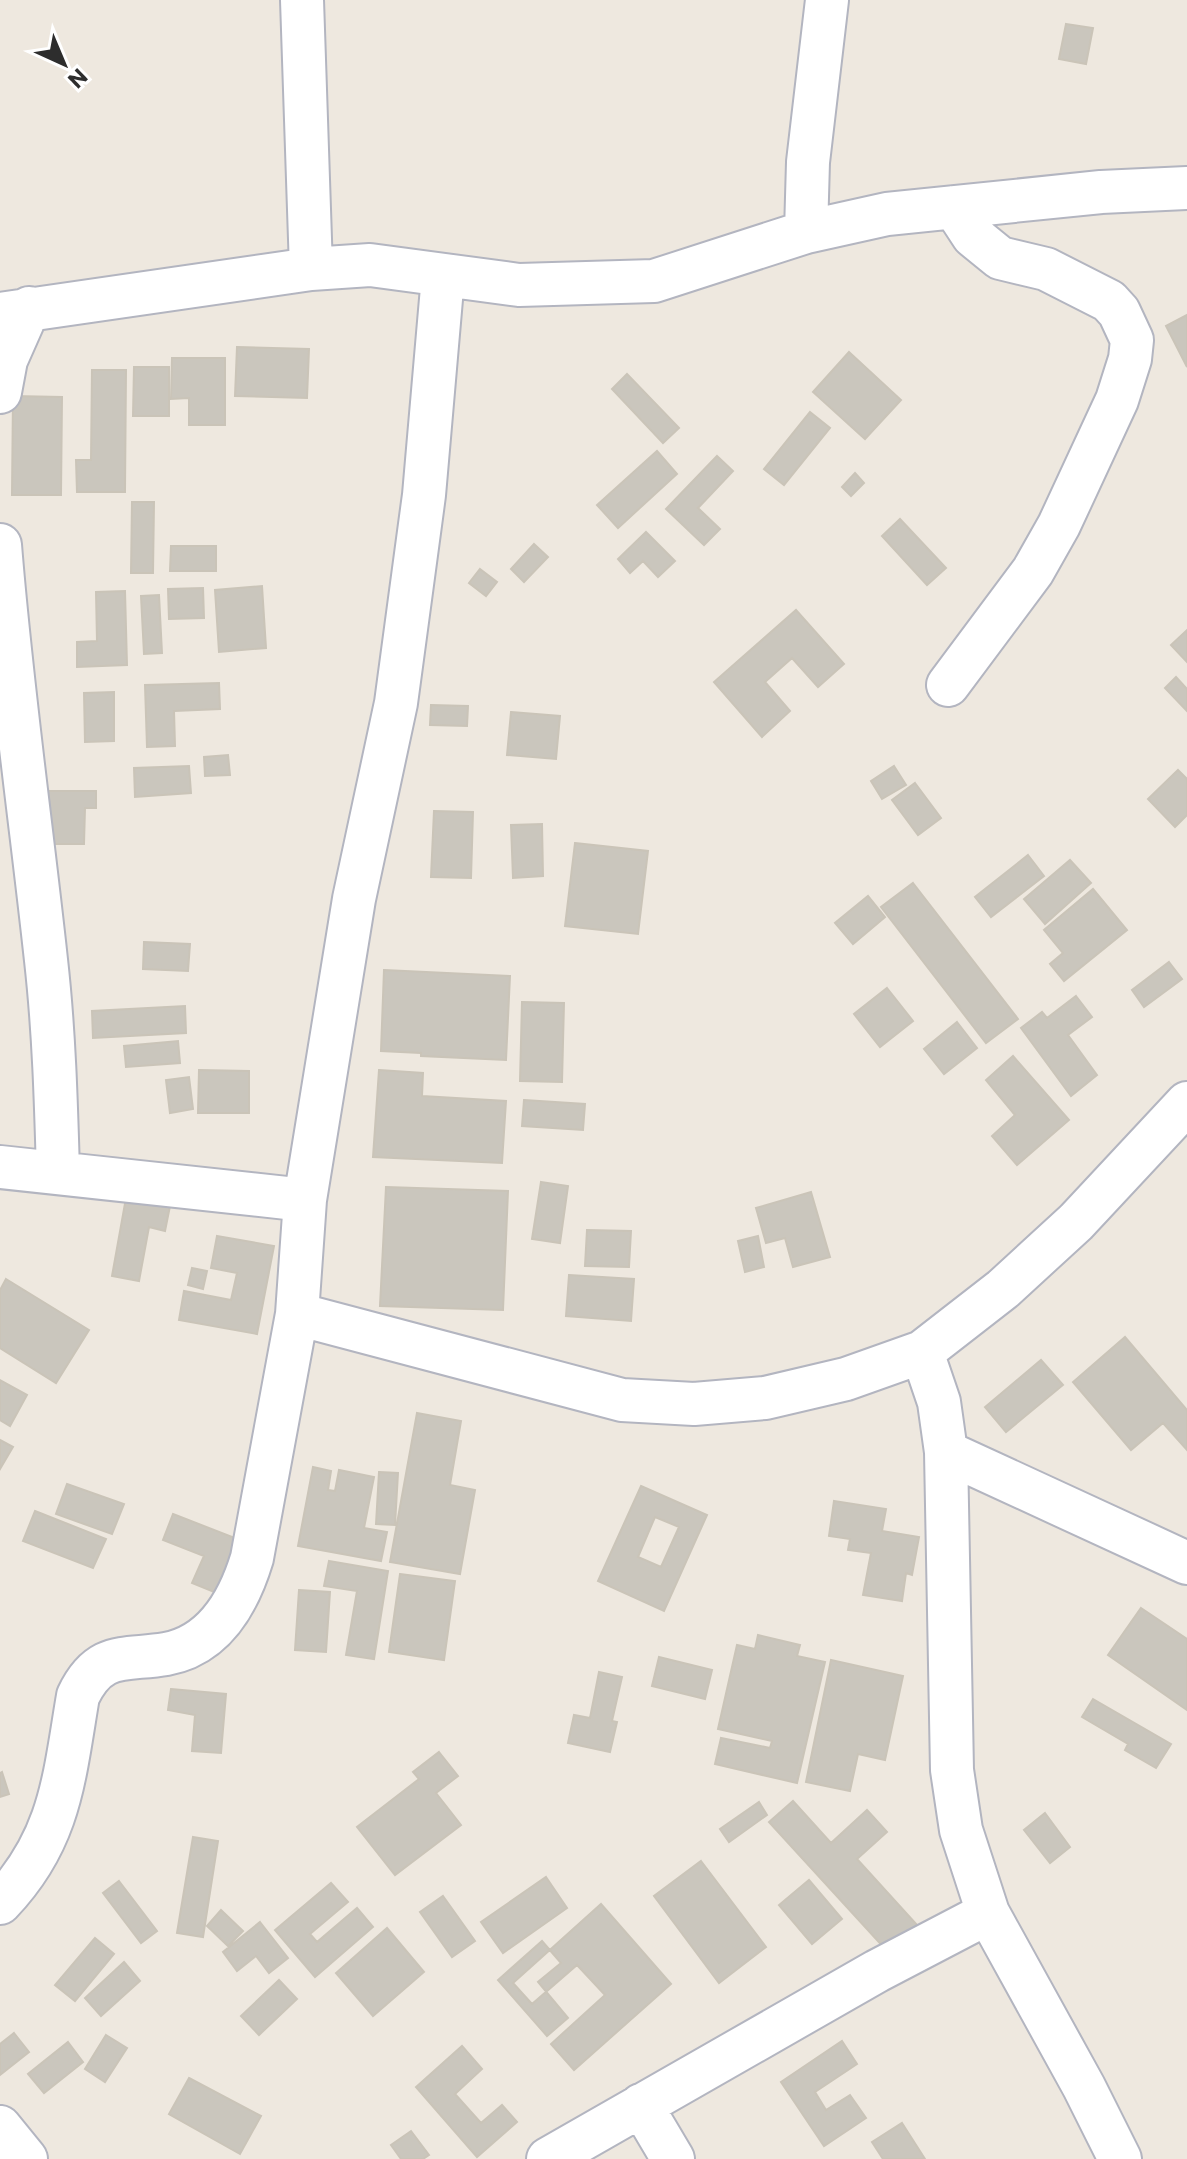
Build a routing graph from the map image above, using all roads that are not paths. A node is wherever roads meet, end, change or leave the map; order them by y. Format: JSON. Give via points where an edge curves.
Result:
{"nodes":[{"id":1,"x":302,"y":0,"type":"edge"},
{"id":2,"x":827,"y":0,"type":"edge"},
{"id":3,"x":1187,"y":188,"type":"edge"},
{"id":4,"x":954,"y":207,"type":"junction"},
{"id":5,"x":806,"y":232,"type":"junction"},
{"id":6,"x":311,"y":269,"type":"junction"},
{"id":7,"x":443,"y":276,"type":"junction"},
{"id":8,"x":15,"y":311,"type":"edge"},
{"id":9,"x":0,"y":392,"type":"edge"},
{"id":10,"x":0,"y":545,"type":"edge"},
{"id":11,"x":948,"y":685,"type":"dead end"},
{"id":12,"x":1187,"y":1103,"type":"edge"},
{"id":13,"x":0,"y":1167,"type":"edge"},
{"id":14,"x":58,"y":1172,"type":"junction"},
{"id":15,"x":305,"y":1200,"type":"junction"},
{"id":16,"x":297,"y":1314,"type":"junction"},
{"id":17,"x":922,"y":1352,"type":"junction"},
{"id":18,"x":946,"y":1452,"type":"junction"},
{"id":19,"x":1187,"y":1563,"type":"edge"},
{"id":20,"x":0,"y":1903,"type":"edge"},
{"id":21,"x":988,"y":1913,"type":"junction"},
{"id":22,"x":641,"y":2105,"type":"junction"},
{"id":23,"x":0,"y":2127,"type":"edge"},
{"id":24,"x":26,"y":2159,"type":"edge"},
{"id":25,"x":548,"y":2159,"type":"edge"},
{"id":26,"x":673,"y":2159,"type":"edge"},
{"id":27,"x":1120,"y":2159,"type":"edge"}],
"edges":[{"from":1,"to":6,"type":"street"},
{"from":2,"to":5,"type":"street","via":[[808,162]]},
{"from":3,"to":4,"type":"street"},
{"from":4,"to":5,"type":"street","via":[[887,214]]},
{"from":4,"to":11,"type":"street","via":[[973,236],[1000,258],[1046,269],[1109,301],[1132,340],[1117,400],[1059,525],[1033,571]]},
{"from":5,"to":7,"type":"street","via":[[654,281],[519,285]]},
{"from":6,"to":7,"type":"street","via":[[370,265]]},
{"from":6,"to":8,"type":"street"},
{"from":7,"to":15,"type":"street","via":[[424,495],[396,703],[354,899]]},
{"from":8,"to":9,"type":"street"},
{"from":10,"to":14,"type":"street","via":[[46,962]]},
{"from":12,"to":17,"type":"street","via":[[1076,1222],[1003,1289]]},
{"from":13,"to":14,"type":"street"},
{"from":14,"to":15,"type":"street"},
{"from":15,"to":16,"type":"street"},
{"from":16,"to":17,"type":"street","via":[[622,1400],[694,1404],[765,1398],[846,1379]]},
{"from":16,"to":20,"type":"street","via":[[242,1590],[215,1628],[188,1647],[123,1657],[86,1680],[78,1696],[58,1810],[32,1865]]},
{"from":17,"to":18,"type":"street","via":[[939,1402]]},
{"from":18,"to":19,"type":"street"},
{"from":18,"to":21,"type":"street","via":[[952,1770],[961,1830]]},
{"from":21,"to":22,"type":"street"},
{"from":21,"to":27,"type":"street"},
{"from":22,"to":25,"type":"street"},
{"from":22,"to":26,"type":"street"},
{"from":23,"to":24,"type":"street"}]}
